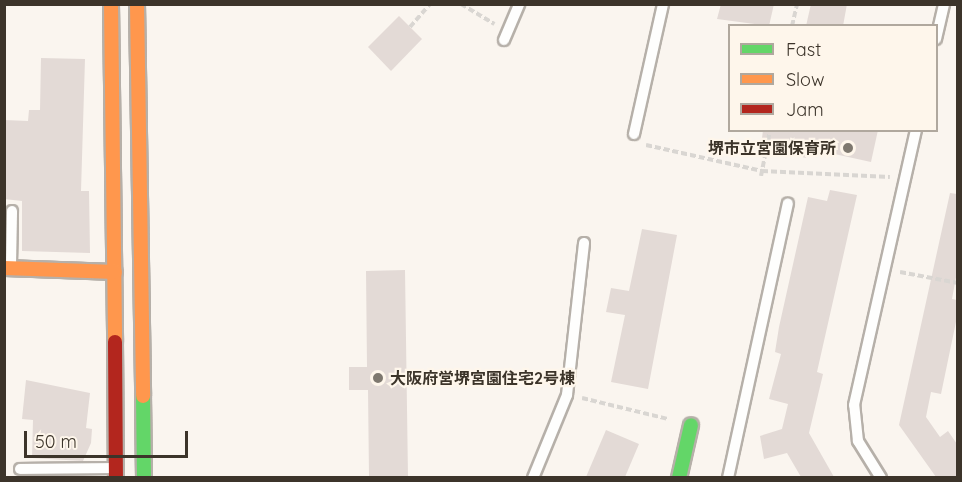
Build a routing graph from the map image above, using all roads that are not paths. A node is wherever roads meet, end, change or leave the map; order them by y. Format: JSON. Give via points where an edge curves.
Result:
{"nodes":[{"id":1,"x":111,"y":4,"type":"edge"},
{"id":2,"x":137,"y":4,"type":"edge"},
{"id":3,"x":519,"y":4,"type":"edge"},
{"id":4,"x":663,"y":4,"type":"edge"},
{"id":5,"x":944,"y":4,"type":"edge"},
{"id":6,"x":938,"y":30,"type":"edge"},
{"id":7,"x":507,"y":37,"type":"road end"},
{"id":8,"x":916,"y":132,"type":"edge"},
{"id":9,"x":634,"y":134,"type":"dead end"},
{"id":10,"x":788,"y":203,"type":"dead end"},
{"id":11,"x":12,"y":211,"type":"dead end"},
{"id":12,"x":584,"y":243,"type":"dead end"},
{"id":13,"x":8,"y":268,"type":"edge"},
{"id":14,"x":115,"y":272,"type":"junction"},
{"id":15,"x":691,"y":425,"type":"dead end"},
{"id":16,"x":20,"y":469,"type":"dead end"},
{"id":17,"x":116,"y":472,"type":"edge"},
{"id":18,"x":144,"y":477,"type":"edge"},
{"id":19,"x":533,"y":477,"type":"edge"},
{"id":20,"x":679,"y":477,"type":"edge"},
{"id":21,"x":728,"y":477,"type":"edge"},
{"id":22,"x":881,"y":477,"type":"edge"}],
"edges":[{"from":1,"to":14,"type":"street"},
{"from":2,"to":18,"type":"street"},
{"from":3,"to":7,"type":"lane"},
{"from":4,"to":9,"type":"lane"},
{"from":5,"to":6,"type":"lane"},
{"from":8,"to":22,"type":"lane","via":[[854,405],[858,441]]},
{"from":10,"to":21,"type":"lane"},
{"from":11,"to":13,"type":"lane"},
{"from":12,"to":19,"type":"lane","via":[[567,395]]},
{"from":13,"to":14,"type":"street"},
{"from":14,"to":17,"type":"street"},
{"from":15,"to":20,"type":"street"},
{"from":16,"to":17,"type":"lane"}]}
